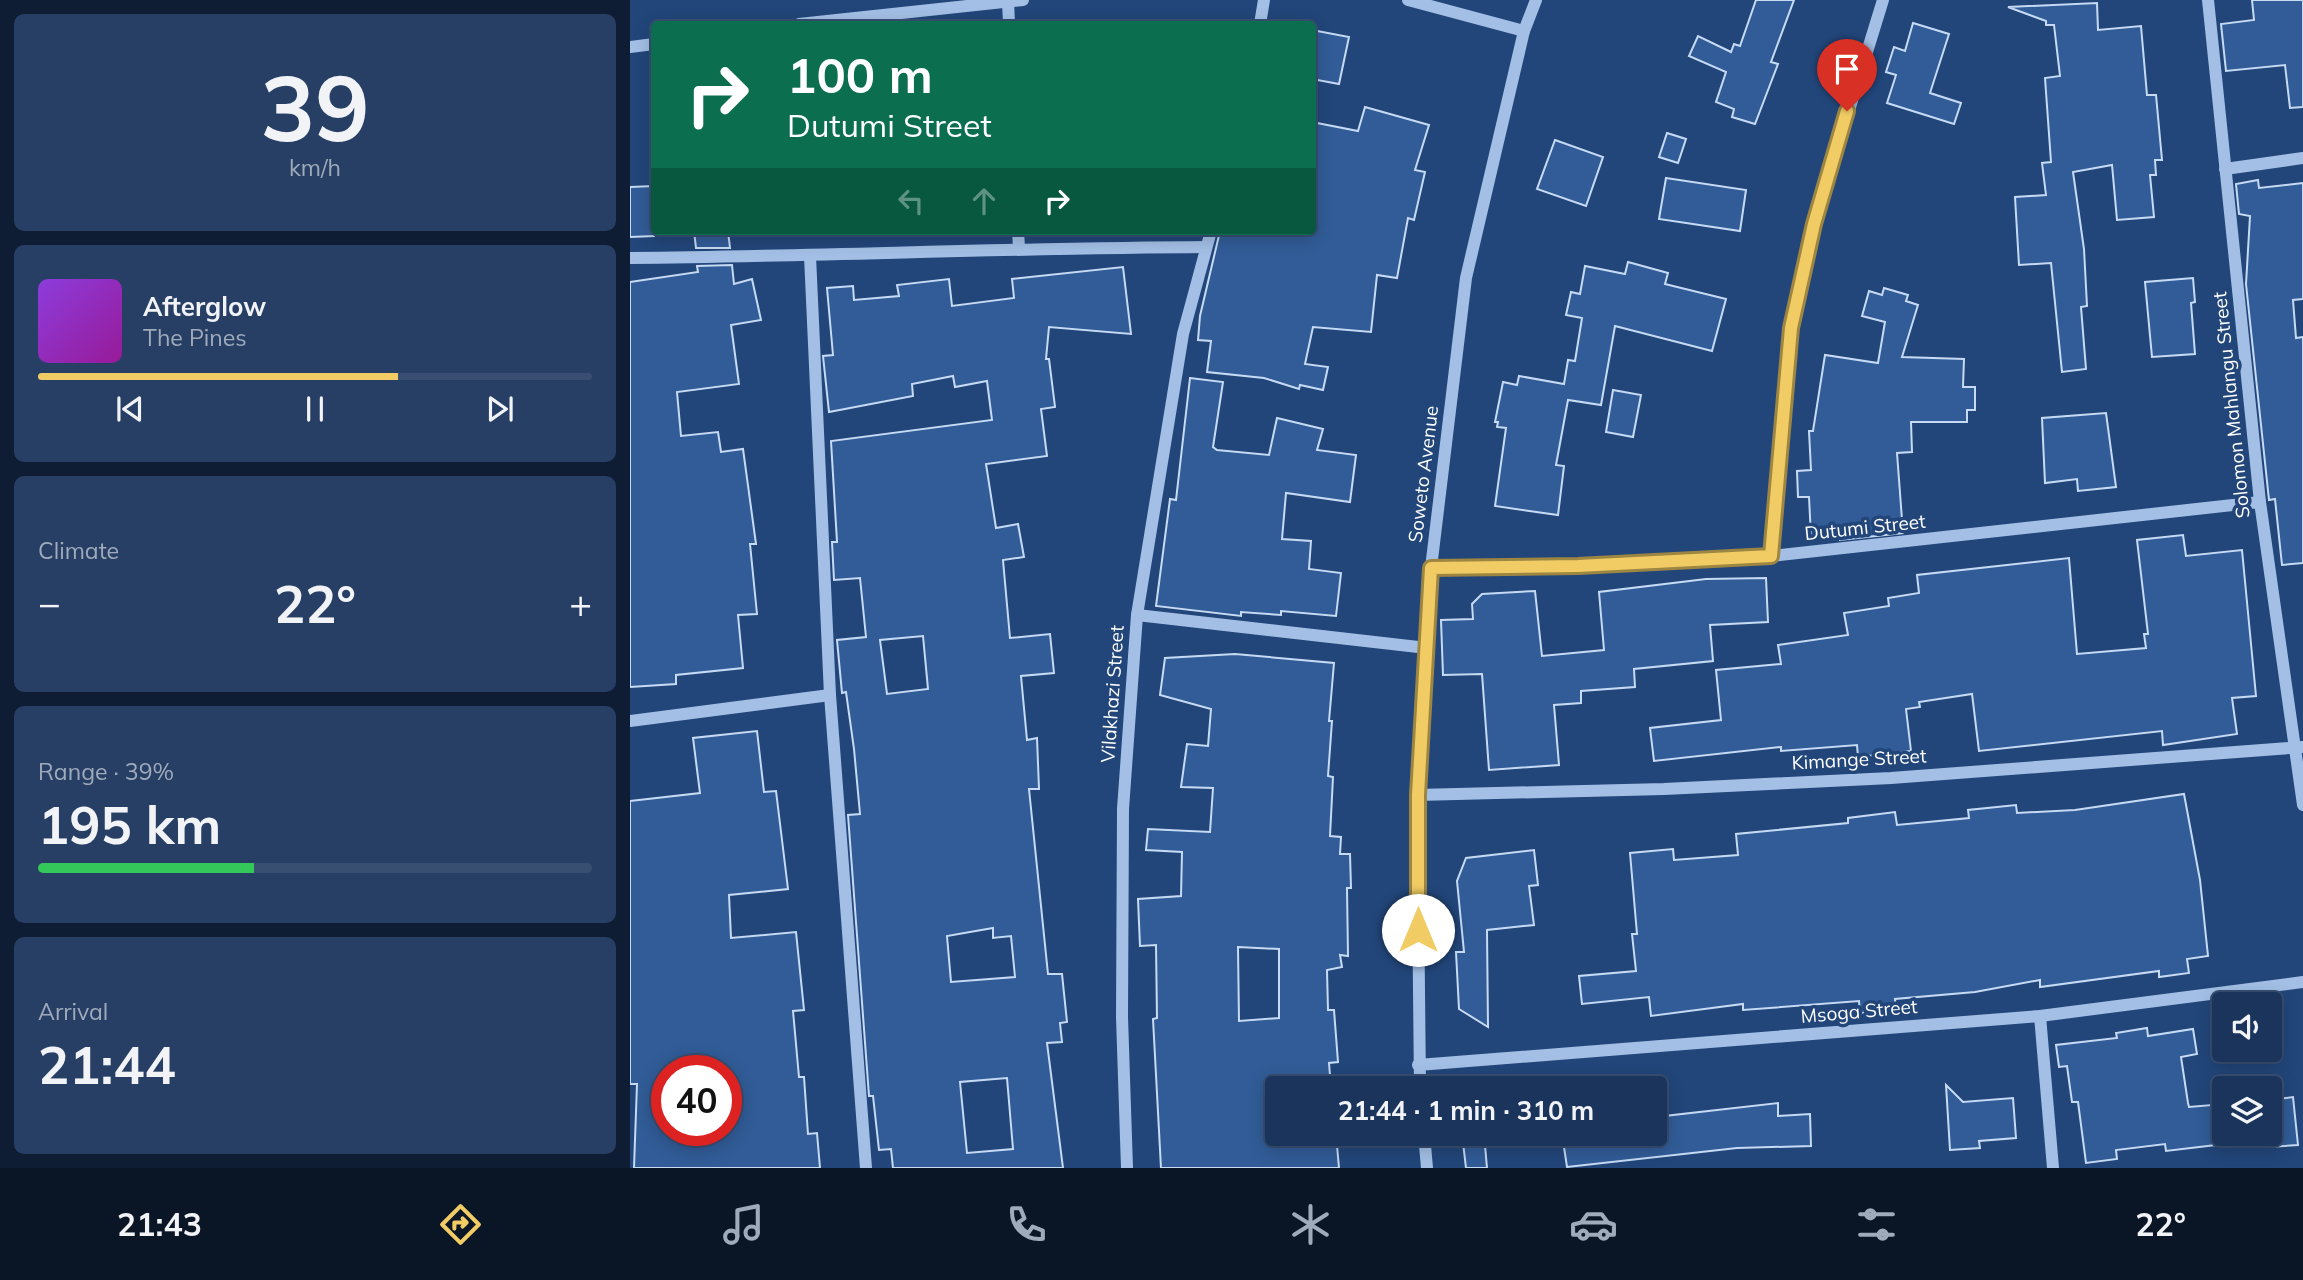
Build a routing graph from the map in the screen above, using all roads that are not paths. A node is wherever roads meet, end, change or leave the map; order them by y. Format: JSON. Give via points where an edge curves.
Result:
{"nodes":[{"id":1,"x":1023,"y":0,"type":"edge"},
{"id":2,"x":1264,"y":0,"type":"edge"},
{"id":3,"x":1408,"y":0,"type":"edge"},
{"id":4,"x":1536,"y":0,"type":"edge"},
{"id":5,"x":1883,"y":0,"type":"edge"},
{"id":6,"x":2208,"y":0,"type":"edge"},
{"id":7,"x":1008,"y":1,"type":"edge"},
{"id":8,"x":826,"y":21,"type":"edge"},
{"id":9,"x":1009,"y":21,"type":"edge"},
{"id":10,"x":1260,"y":21,"type":"edge"},
{"id":11,"x":1524,"y":31,"type":"junction"},
{"id":12,"x":651,"y":44,"type":"edge"},
{"id":13,"x":630,"y":47,"type":"edge"},
{"id":14,"x":2303,"y":158,"type":"edge"},
{"id":15,"x":2225,"y":169,"type":"junction"},
{"id":16,"x":1018,"y":235,"type":"edge"},
{"id":17,"x":1210,"y":235,"type":"edge"},
{"id":18,"x":1206,"y":247,"type":"junction"},
{"id":19,"x":1019,"y":248,"type":"junction"},
{"id":20,"x":810,"y":256,"type":"junction"},
{"id":21,"x":630,"y":258,"type":"edge"},
{"id":22,"x":2260,"y":502,"type":"junction"},
{"id":23,"x":1771,"y":556,"type":"junction"},
{"id":24,"x":1431,"y":568,"type":"junction"},
{"id":25,"x":1137,"y":615,"type":"junction"},
{"id":26,"x":1427,"y":648,"type":"junction"},
{"id":27,"x":830,"y":695,"type":"junction"},
{"id":28,"x":630,"y":721,"type":"edge"},
{"id":29,"x":2299,"y":748,"type":"edge"},
{"id":30,"x":1418,"y":795,"type":"junction"},
{"id":31,"x":2303,"y":805,"type":"edge"},
{"id":32,"x":2303,"y":982,"type":"edge"},
{"id":33,"x":2040,"y":1016,"type":"junction"},
{"id":34,"x":1418,"y":1065,"type":"junction"},
{"id":35,"x":1419,"y":1076,"type":"edge"},
{"id":36,"x":1425,"y":1146,"type":"edge"},
{"id":37,"x":866,"y":1168,"type":"edge"},
{"id":38,"x":1127,"y":1168,"type":"edge"},
{"id":39,"x":1427,"y":1168,"type":"edge"},
{"id":40,"x":2053,"y":1168,"type":"edge"}],
"edges":[{"from":1,"to":7,"type":"street"},
{"from":2,"to":10,"type":"street"},
{"from":3,"to":11,"type":"street"},
{"from":4,"to":11,"type":"street","name":"Soweto Avenue"},
{"from":5,"to":23,"type":"street","via":[[1814,224],[1791,328]]},
{"from":6,"to":15,"type":"street","name":"Solomon Mahlangu Street"},
{"from":7,"to":8,"type":"street"},
{"from":7,"to":9,"type":"street"},
{"from":11,"to":24,"type":"street","name":"Soweto Avenue","via":[[1466,278]]},
{"from":12,"to":13,"type":"street"},
{"from":14,"to":15,"type":"street"},
{"from":15,"to":22,"type":"street","name":"Solomon Mahlangu Street"},
{"from":16,"to":19,"type":"street"},
{"from":17,"to":18,"type":"street","name":"Vilakhazi Street"},
{"from":18,"to":19,"type":"street"},
{"from":18,"to":25,"type":"street","name":"Vilakhazi Street","via":[[1178,360]]},
{"from":19,"to":20,"type":"street"},
{"from":20,"to":21,"type":"street"},
{"from":20,"to":27,"type":"street"},
{"from":22,"to":23,"type":"street","name":"Dutumi Street"},
{"from":22,"to":29,"type":"street","name":"Solomon Mahlangu Street"},
{"from":23,"to":24,"type":"street","name":"Dutumi Street"},
{"from":24,"to":26,"type":"street","name":"Soweto Avenue"},
{"from":25,"to":26,"type":"street"},
{"from":25,"to":38,"type":"street","name":"Vilakhazi Street","via":[[1123,809]]},
{"from":26,"to":30,"type":"street","name":"Soweto Avenue"},
{"from":27,"to":28,"type":"street"},
{"from":27,"to":37,"type":"street"},
{"from":29,"to":30,"type":"street","name":"Kimange Street","via":[[1891,778]]},
{"from":29,"to":31,"type":"street","name":"Solomon Mahlangu Street"},
{"from":30,"to":34,"type":"street","name":"Soweto Avenue"},
{"from":32,"to":33,"type":"street","name":"Msoga Street"},
{"from":33,"to":34,"type":"street","name":"Msoga Street"},
{"from":33,"to":40,"type":"street"},
{"from":34,"to":35,"type":"street","name":"Soweto Avenue"},
{"from":36,"to":39,"type":"street"}]}
